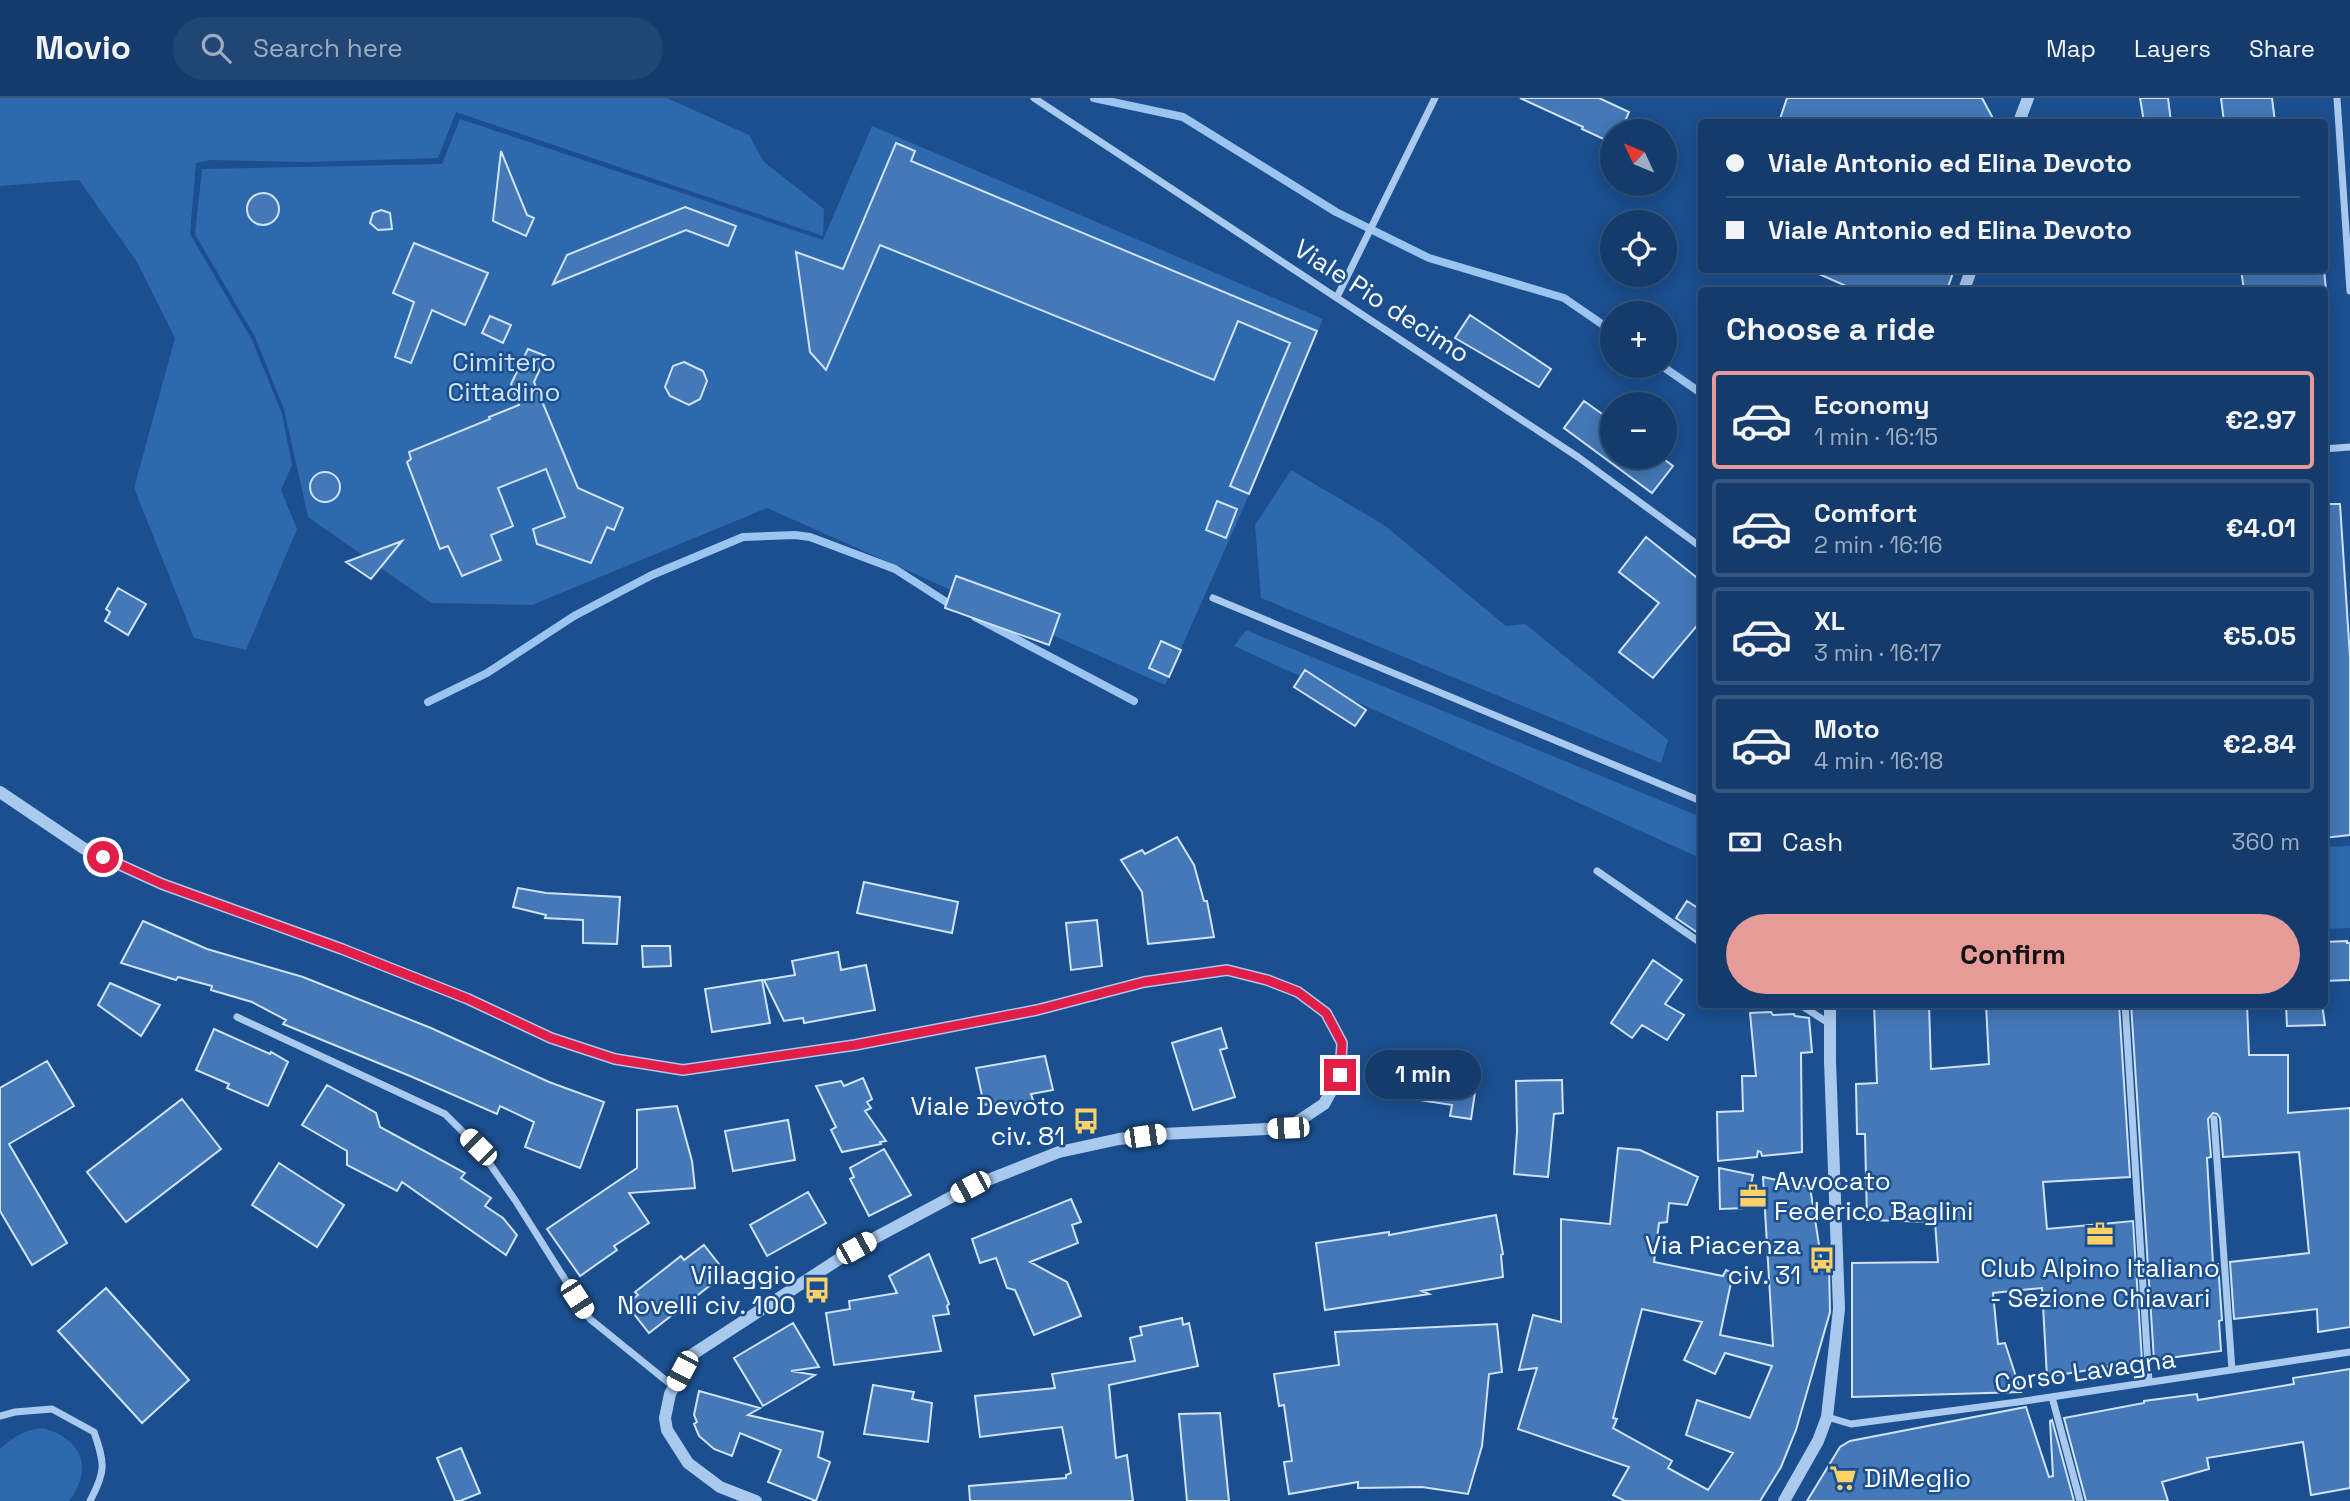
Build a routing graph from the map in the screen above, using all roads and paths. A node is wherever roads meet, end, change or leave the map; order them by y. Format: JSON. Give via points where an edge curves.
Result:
{"nodes":[{"id":1,"x":1034,"y":98,"type":"edge"},
{"id":2,"x":1435,"y":98,"type":"edge"},
{"id":3,"x":2028,"y":98,"type":"edge"},
{"id":4,"x":2337,"y":98,"type":"edge"},
{"id":5,"x":2020,"y":119,"type":"edge"},
{"id":6,"x":2350,"y":291,"type":"edge"},
{"id":7,"x":1337,"y":297,"type":"junction"},
{"id":8,"x":2350,"y":447,"type":"edge"},
{"id":9,"x":2328,"y":449,"type":"edge"},
{"id":10,"x":1698,"y":545,"type":"edge"},
{"id":11,"x":1213,"y":598,"type":"dead end"},
{"id":12,"x":0,"y":792,"type":"edge"},
{"id":13,"x":1698,"y":800,"type":"edge"},
{"id":14,"x":1597,"y":871,"type":"dead end"},
{"id":15,"x":1698,"y":941,"type":"edge"},
{"id":16,"x":1805,"y":1008,"type":"edge"},
{"id":17,"x":1830,"y":1008,"type":"edge"},
{"id":18,"x":2125,"y":1008,"type":"edge"},
{"id":19,"x":237,"y":1017,"type":"dead end"},
{"id":20,"x":1830,"y":1024,"type":"junction"},
{"id":21,"x":2214,"y":1119,"type":"dead end"},
{"id":22,"x":2350,"y":1352,"type":"edge"},
{"id":23,"x":2232,"y":1370,"type":"junction"},
{"id":24,"x":2149,"y":1382,"type":"junction"},
{"id":25,"x":674,"y":1387,"type":"junction"},
{"id":26,"x":2052,"y":1396,"type":"junction"},
{"id":27,"x":0,"y":1416,"type":"edge"},
{"id":28,"x":1827,"y":1417,"type":"junction"},
{"id":29,"x":90,"y":1501,"type":"edge"},
{"id":30,"x":757,"y":1501,"type":"edge"},
{"id":31,"x":1784,"y":1501,"type":"edge"},
{"id":32,"x":2080,"y":1501,"type":"edge"}],
"edges":[{"from":1,"to":7,"type":"street","name":"Viale Pio decimo"},
{"from":2,"to":7,"type":"street"},
{"from":3,"to":5,"type":"street"},
{"from":4,"to":6,"type":"street"},
{"from":7,"to":10,"type":"street","name":"Viale Pio decimo","via":[[1578,457]]},
{"from":8,"to":9,"type":"street"},
{"from":11,"to":13,"type":"street"},
{"from":12,"to":25,"type":"street","via":[[83,848],[162,884],[342,949],[551,1038],[615,1059],[683,1070],[855,1045],[1037,1010],[1144,982],[1227,970],[1298,992],[1326,1013],[1342,1043],[1340,1075],[1324,1104],[1288,1128],[1119,1139],[1059,1152],[970,1187],[856,1248],[690,1356]]},
{"from":14,"to":15,"type":"street"},
{"from":16,"to":20,"type":"street"},
{"from":17,"to":20,"type":"street"},
{"from":18,"to":24,"type":"street"},
{"from":19,"to":25,"type":"street","via":[[445,1114],[478,1147],[590,1319]]},
{"from":20,"to":28,"type":"street","via":[[1839,1308]]},
{"from":21,"to":23,"type":"street"},
{"from":22,"to":23,"type":"street","name":"Corso Lavagna"},
{"from":23,"to":24,"type":"street","name":"Corso Lavagna"},
{"from":24,"to":26,"type":"street","name":"Corso Lavagna"},
{"from":25,"to":30,"type":"street","via":[[664,1418],[688,1464],[720,1487]]},
{"from":26,"to":28,"type":"street","name":"Corso Lavagna","via":[[1851,1424]]},
{"from":26,"to":32,"type":"street"},
{"from":27,"to":29,"type":"street","via":[[52,1409],[94,1432],[102,1478]]},
{"from":28,"to":31,"type":"street"}]}
